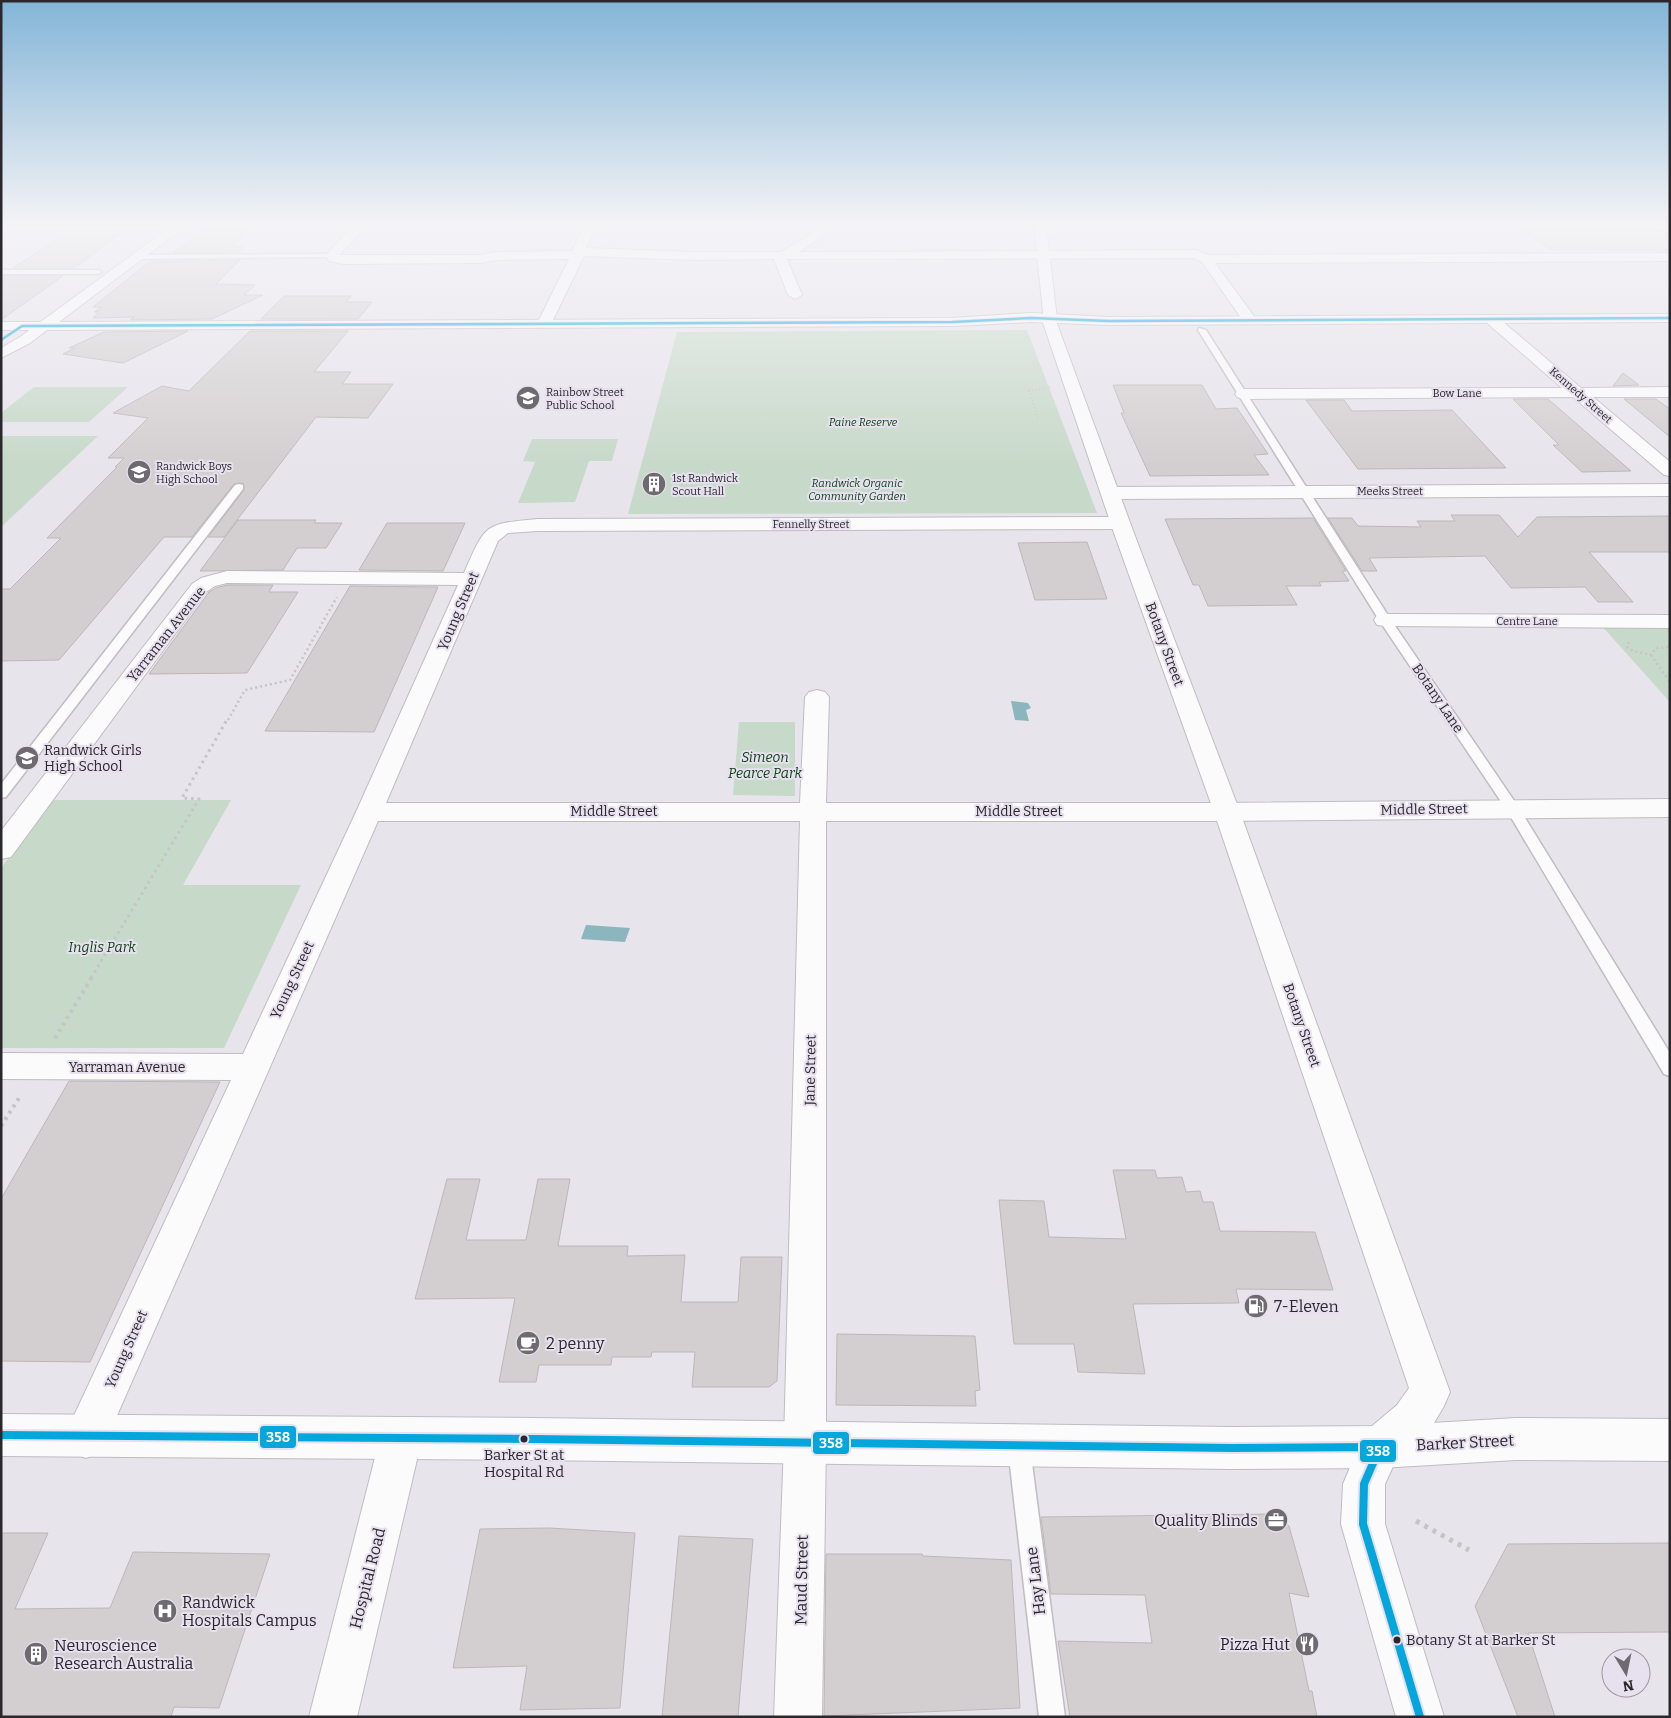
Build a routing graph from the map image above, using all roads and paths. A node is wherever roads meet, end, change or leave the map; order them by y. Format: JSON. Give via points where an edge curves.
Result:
{"nodes":[{"id":1,"x":51,"y":305,"type":"edge"},
{"id":2,"x":72,"y":305,"type":"edge"},
{"id":3,"x":553,"y":305,"type":"edge"},
{"id":4,"x":1048,"y":305,"type":"edge"},
{"id":5,"x":1239,"y":305,"type":"edge"},
{"id":6,"x":1491,"y":318,"type":"junction"},
{"id":7,"x":1670,"y":318,"type":"edge"},
{"id":8,"x":1249,"y":319,"type":"junction"},
{"id":9,"x":1050,"y":321,"type":"junction"},
{"id":10,"x":544,"y":324,"type":"junction"},
{"id":11,"x":1,"y":326,"type":"edge"},
{"id":12,"x":22,"y":326,"type":"junction"},
{"id":13,"x":44,"y":326,"type":"junction"},
{"id":14,"x":1202,"y":330,"type":"dead end"},
{"id":15,"x":1,"y":340,"type":"edge"},
{"id":16,"x":1,"y":354,"type":"edge"},
{"id":17,"x":1053,"y":386,"type":"dead end"},
{"id":18,"x":1578,"y":392,"type":"junction"},
{"id":19,"x":1670,"y":392,"type":"edge"},
{"id":20,"x":1243,"y":394,"type":"junction"},
{"id":21,"x":1038,"y":418,"type":"dead end"},
{"id":22,"x":1670,"y":471,"type":"edge"},
{"id":23,"x":239,"y":488,"type":"dead end"},
{"id":24,"x":1670,"y":490,"type":"edge"},
{"id":25,"x":1303,"y":492,"type":"junction"},
{"id":26,"x":1110,"y":493,"type":"junction"},
{"id":27,"x":1120,"y":523,"type":"junction"},
{"id":28,"x":503,"y":528,"type":"joint"},
{"id":29,"x":348,"y":578,"type":"junction"},
{"id":30,"x":472,"y":579,"type":"junction"},
{"id":31,"x":1385,"y":620,"type":"junction"},
{"id":32,"x":1670,"y":622,"type":"edge"},
{"id":33,"x":1652,"y":655,"type":"dead end"},
{"id":34,"x":1670,"y":682,"type":"edge"},
{"id":35,"x":816,"y":698,"type":"dead end"},
{"id":36,"x":1,"y":794,"type":"edge"},
{"id":37,"x":1512,"y":808,"type":"junction"},
{"id":38,"x":1670,"y":808,"type":"edge"},
{"id":39,"x":813,"y":810,"type":"junction"},
{"id":40,"x":369,"y":812,"type":"junction"},
{"id":41,"x":1227,"y":812,"type":"junction"},
{"id":42,"x":1,"y":850,"type":"edge"},
{"id":43,"x":1668,"y":1064,"type":"edge"},
{"id":44,"x":1,"y":1066,"type":"edge"},
{"id":45,"x":38,"y":1066,"type":"junction"},
{"id":46,"x":252,"y":1067,"type":"junction"},
{"id":47,"x":1,"y":1126,"type":"edge"},
{"id":48,"x":1,"y":1435,"type":"edge"},
{"id":49,"x":86,"y":1437,"type":"junction"},
{"id":50,"x":401,"y":1438,"type":"junction"},
{"id":51,"x":1670,"y":1440,"type":"edge"},
{"id":52,"x":805,"y":1443,"type":"junction"},
{"id":53,"x":1018,"y":1445,"type":"junction"},
{"id":54,"x":1380,"y":1447,"type":"junction"},
{"id":55,"x":1416,"y":1521,"type":"dead end"},
{"id":56,"x":1469,"y":1550,"type":"dead end"},
{"id":57,"x":333,"y":1717,"type":"edge"},
{"id":58,"x":798,"y":1717,"type":"edge"},
{"id":59,"x":1052,"y":1717,"type":"edge"},
{"id":60,"x":1420,"y":1717,"type":"edge"}],
"edges":[{"from":1,"to":12,"type":"street"},
{"from":2,"to":13,"type":"street"},
{"from":3,"to":10,"type":"street"},
{"from":4,"to":9,"type":"street","name":"Botany Street"},
{"from":5,"to":8,"type":"street"},
{"from":6,"to":7,"type":"street"},
{"from":6,"to":8,"type":"street"},
{"from":6,"to":18,"type":"street","name":"Kennedy Street"},
{"from":8,"to":9,"type":"street"},
{"from":9,"to":10,"type":"street","via":[[982,324]]},
{"from":9,"to":26,"type":"street","name":"Botany Street"},
{"from":10,"to":13,"type":"street"},
{"from":11,"to":12,"type":"street"},
{"from":12,"to":13,"type":"street"},
{"from":12,"to":15,"type":"street"},
{"from":13,"to":16,"type":"street"},
{"from":14,"to":20,"type":"lane","name":"Botany Lane"},
{"from":17,"to":21,"type":"path","via":[[1029,391]]},
{"from":18,"to":19,"type":"street","name":"Bow Lane"},
{"from":18,"to":20,"type":"street","name":"Bow Lane"},
{"from":18,"to":22,"type":"street","name":"Kennedy Street"},
{"from":20,"to":25,"type":"lane","name":"Botany Lane"},
{"from":23,"to":36,"type":"lane"},
{"from":24,"to":25,"type":"street","name":"Meeks Street"},
{"from":25,"to":26,"type":"street","name":"Meeks Street"},
{"from":25,"to":31,"type":"lane","name":"Botany Lane"},
{"from":26,"to":27,"type":"street","name":"Botany Street"},
{"from":27,"to":28,"type":"street","name":"Fennelly Street","via":[[519,525]]},
{"from":27,"to":41,"type":"street","name":"Botany Street"},
{"from":28,"to":30,"type":"street","name":"Young Street","via":[[489,538]]},
{"from":29,"to":30,"type":"street","name":"Yarraman Avenue"},
{"from":29,"to":42,"type":"street","name":"Yarraman Avenue","via":[[226,577],[199,588]]},
{"from":29,"to":45,"type":"path","via":[[290,680],[245,690],[182,798],[200,799]]},
{"from":30,"to":40,"type":"street","name":"Young Street"},
{"from":31,"to":32,"type":"street","name":"Centre Lane"},
{"from":31,"to":37,"type":"lane","name":"Botany Lane"},
{"from":33,"to":34,"type":"path"},
{"from":35,"to":39,"type":"street","name":"Jane Street"},
{"from":37,"to":38,"type":"street","name":"Middle Street"},
{"from":37,"to":41,"type":"street","name":"Middle Street"},
{"from":37,"to":43,"type":"lane","name":"Botany Lane"},
{"from":39,"to":40,"type":"street","name":"Middle Street"},
{"from":39,"to":41,"type":"street","name":"Middle Street"},
{"from":39,"to":52,"type":"street","name":"Jane Street"},
{"from":40,"to":46,"type":"street","name":"Young Street"},
{"from":41,"to":54,"type":"street","name":"Botany Street","via":[[1430,1392],[1412,1420]]},
{"from":44,"to":45,"type":"street","name":"Yarraman Avenue"},
{"from":45,"to":46,"type":"street","name":"Yarraman Avenue"},
{"from":45,"to":47,"type":"path"},
{"from":46,"to":49,"type":"street","name":"Young Street"},
{"from":48,"to":49,"type":"street","name":"Barker Street"},
{"from":49,"to":50,"type":"street","name":"Barker Street"},
{"from":50,"to":52,"type":"street","name":"Barker Street"},
{"from":50,"to":57,"type":"street","name":"Hospital Road"},
{"from":51,"to":54,"type":"street","name":"Barker Street","via":[[1516,1439]]},
{"from":52,"to":53,"type":"street","name":"Barker Street"},
{"from":52,"to":58,"type":"street","name":"Maud Street"},
{"from":53,"to":54,"type":"street","name":"Barker Street"},
{"from":53,"to":59,"type":"lane","name":"Hay Lane"},
{"from":54,"to":60,"type":"street","name":"Botany Street","via":[[1364,1484],[1363,1524]]},
{"from":55,"to":56,"type":"path"}]}
